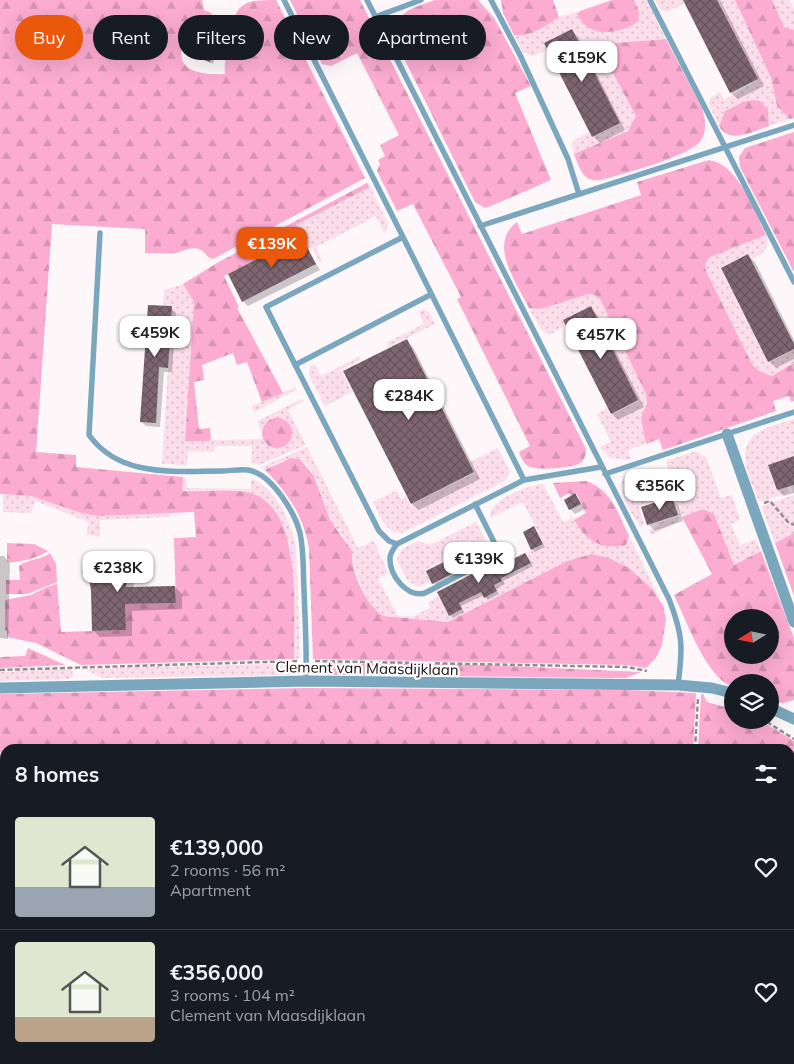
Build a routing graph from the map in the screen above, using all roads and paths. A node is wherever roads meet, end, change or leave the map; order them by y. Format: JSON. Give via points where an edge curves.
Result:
{"nodes":[{"id":1,"x":284,"y":0,"type":"edge"},
{"id":2,"x":367,"y":0,"type":"edge"},
{"id":3,"x":421,"y":0,"type":"edge"},
{"id":4,"x":491,"y":0,"type":"edge"},
{"id":5,"x":650,"y":0,"type":"edge"},
{"id":6,"x":375,"y":15,"type":"edge"},
{"id":7,"x":381,"y":15,"type":"edge"},
{"id":8,"x":397,"y":60,"type":"edge"},
{"id":9,"x":794,"y":125,"type":"edge"},
{"id":10,"x":725,"y":147,"type":"junction"},
{"id":11,"x":579,"y":194,"type":"junction"},
{"id":12,"x":480,"y":226,"type":"junction"},
{"id":13,"x":100,"y":233,"type":"dead end"},
{"id":14,"x":403,"y":237,"type":"junction"},
{"id":15,"x":794,"y":282,"type":"edge"},
{"id":16,"x":430,"y":295,"type":"junction"},
{"id":17,"x":295,"y":365,"type":"junction"},
{"id":18,"x":794,"y":412,"type":"edge"},
{"id":19,"x":727,"y":434,"type":"junction"},
{"id":20,"x":601,"y":467,"type":"junction"},
{"id":21,"x":605,"y":474,"type":"junction"},
{"id":22,"x":524,"y":480,"type":"junction"},
{"id":23,"x":475,"y":504,"type":"junction"},
{"id":24,"x":754,"y":506,"type":"junction"},
{"id":25,"x":794,"y":525,"type":"edge"},
{"id":26,"x":397,"y":544,"type":"junction"},
{"id":27,"x":794,"y":622,"type":"edge"},
{"id":28,"x":306,"y":661,"type":"junction"},
{"id":29,"x":0,"y":670,"type":"edge"},
{"id":30,"x":652,"y":672,"type":"dead end"},
{"id":31,"x":306,"y":681,"type":"junction"},
{"id":32,"x":678,"y":685,"type":"junction"},
{"id":33,"x":699,"y":686,"type":"junction"},
{"id":34,"x":0,"y":688,"type":"edge"},
{"id":35,"x":724,"y":691,"type":"edge"},
{"id":36,"x":779,"y":712,"type":"edge"},
{"id":37,"x":794,"y":719,"type":"edge"},
{"id":38,"x":778,"y":729,"type":"edge"},
{"id":39,"x":794,"y":739,"type":"edge"},
{"id":40,"x":695,"y":744,"type":"edge"}],
"edges":[{"from":1,"to":14,"type":"lane"},
{"from":2,"to":6,"type":"lane"},
{"from":3,"to":7,"type":"lane"},
{"from":4,"to":11,"type":"lane","via":[[564,150]]},
{"from":5,"to":10,"type":"lane"},
{"from":8,"to":12,"type":"lane"},
{"from":9,"to":10,"type":"lane"},
{"from":10,"to":11,"type":"lane"},
{"from":10,"to":15,"type":"lane"},
{"from":11,"to":12,"type":"lane"},
{"from":12,"to":20,"type":"lane"},
{"from":13,"to":28,"type":"lane","via":[[89,435],[104,450],[132,467],[182,471],[251,470],[268,481],[288,504],[299,532]]},
{"from":14,"to":16,"type":"lane"},
{"from":14,"to":17,"type":"lane","via":[[266,307]]},
{"from":16,"to":17,"type":"lane"},
{"from":16,"to":22,"type":"lane"},
{"from":17,"to":26,"type":"lane","via":[[378,531],[389,542]]},
{"from":18,"to":19,"type":"lane"},
{"from":19,"to":21,"type":"lane"},
{"from":19,"to":24,"type":"street"},
{"from":20,"to":21,"type":"lane"},
{"from":20,"to":22,"type":"lane"},
{"from":21,"to":32,"type":"lane","via":[[676,617],[683,650]]},
{"from":22,"to":23,"type":"lane"},
{"from":23,"to":26,"type":"lane"},
{"from":23,"to":26,"type":"lane","via":[[500,554],[425,593],[415,594],[400,583],[390,558]]},
{"from":24,"to":25,"type":"path","via":[[770,501]]},
{"from":24,"to":27,"type":"street"},
{"from":28,"to":29,"type":"path"},
{"from":28,"to":30,"type":"path","via":[[627,667]]},
{"from":28,"to":31,"type":"lane"},
{"from":31,"to":32,"type":"street","name":"Clement van Maasdijklaan"},
{"from":31,"to":34,"type":"street","name":"Clement van Maasdijklaan"},
{"from":32,"to":33,"type":"street","name":"Clement van Maasdijklaan"},
{"from":33,"to":35,"type":"street","name":"Clement van Maasdijklaan"},
{"from":33,"to":40,"type":"path"},
{"from":36,"to":37,"type":"street"},
{"from":38,"to":39,"type":"path"}]}
